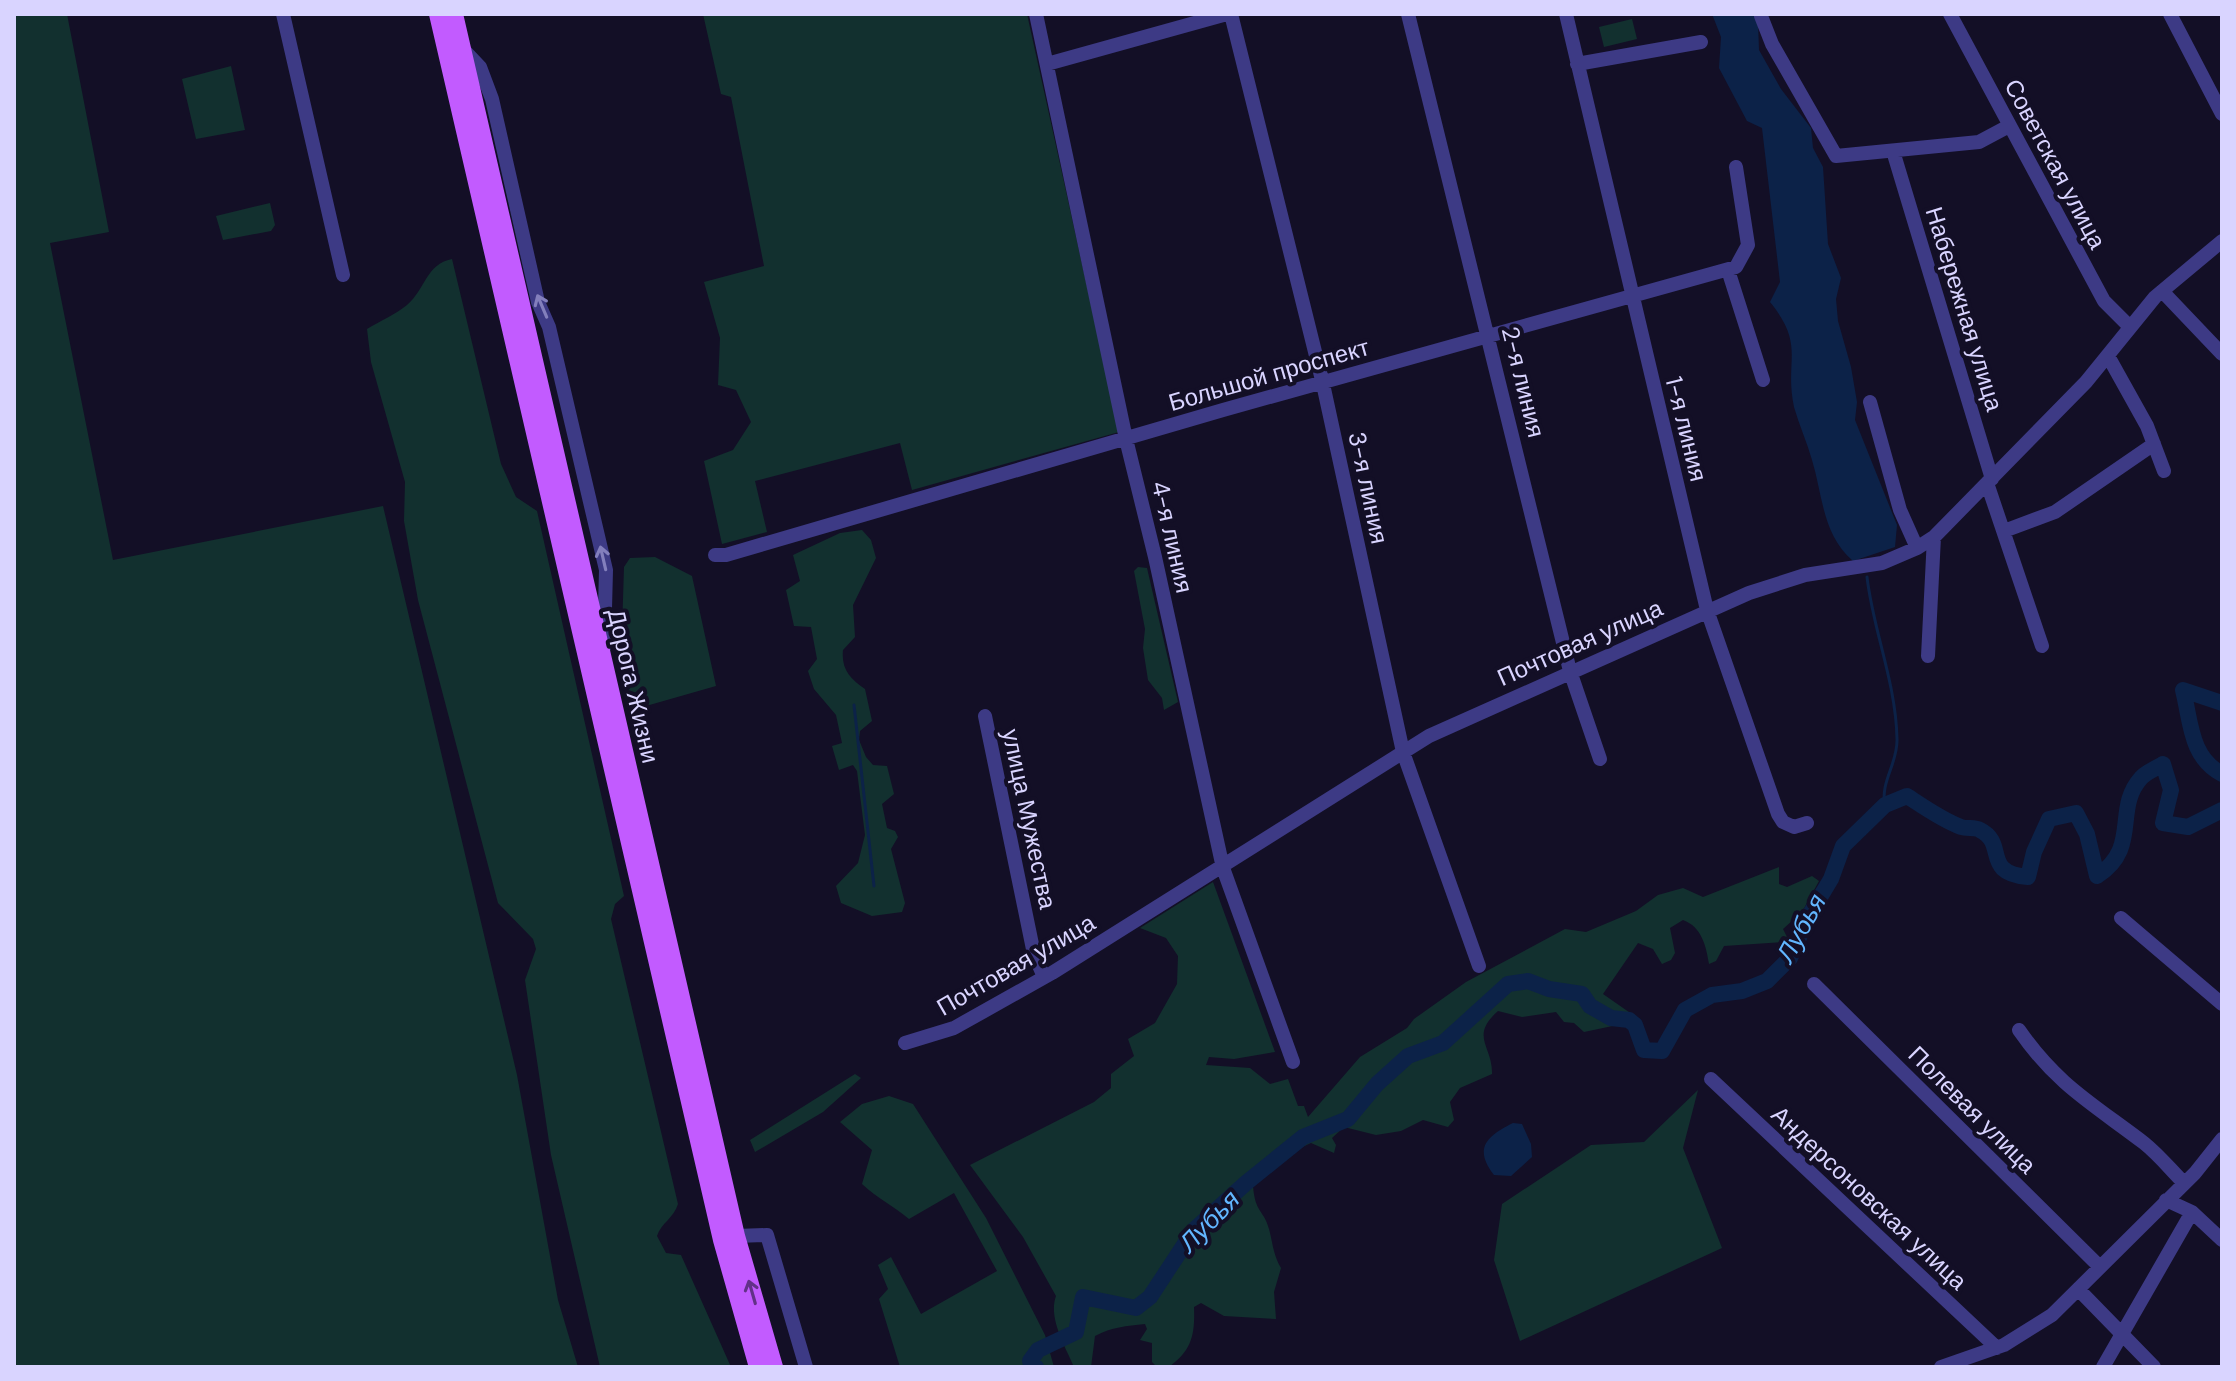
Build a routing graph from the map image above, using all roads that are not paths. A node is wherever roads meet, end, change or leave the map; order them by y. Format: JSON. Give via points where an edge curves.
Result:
{"nodes":[{"id":1,"x":283,"y":14,"type":"edge"},
{"id":2,"x":438,"y":14,"type":"edge"},
{"id":3,"x":454,"y":14,"type":"edge"},
{"id":4,"x":1036,"y":14,"type":"edge"},
{"id":5,"x":1229,"y":14,"type":"edge"},
{"id":6,"x":1408,"y":14,"type":"edge"},
{"id":7,"x":1566,"y":14,"type":"edge"},
{"id":8,"x":1950,"y":14,"type":"edge"},
{"id":9,"x":2170,"y":14,"type":"edge"},
{"id":10,"x":1761,"y":16,"type":"dead end"},
{"id":11,"x":1701,"y":42,"type":"dead end"},
{"id":12,"x":1047,"y":64,"type":"junction"},
{"id":13,"x":1577,"y":64,"type":"junction"},
{"id":14,"x":2222,"y":114,"type":"edge"},
{"id":15,"x":2009,"y":126,"type":"junction"},
{"id":16,"x":1893,"y":151,"type":"junction"},
{"id":17,"x":1736,"y":167,"type":"dead end"},
{"id":18,"x":2222,"y":241,"type":"edge"},
{"id":19,"x":1728,"y":270,"type":"junction"},
{"id":20,"x":343,"y":275,"type":"dead end"},
{"id":21,"x":2162,"y":291,"type":"junction"},
{"id":22,"x":1630,"y":295,"type":"junction"},
{"id":23,"x":2130,"y":327,"type":"junction"},
{"id":24,"x":1489,"y":335,"type":"junction"},
{"id":25,"x":2222,"y":354,"type":"edge"},
{"id":26,"x":2108,"y":356,"type":"junction"},
{"id":27,"x":1763,"y":380,"type":"dead end"},
{"id":28,"x":1323,"y":384,"type":"junction"},
{"id":29,"x":1870,"y":402,"type":"dead end"},
{"id":30,"x":1126,"y":439,"type":"junction"},
{"id":31,"x":2154,"y":444,"type":"junction"},
{"id":32,"x":2164,"y":471,"type":"dead end"},
{"id":33,"x":1990,"y":481,"type":"junction"},
{"id":34,"x":2004,"y":531,"type":"junction"},
{"id":35,"x":1934,"y":537,"type":"junction"},
{"id":36,"x":1917,"y":548,"type":"junction"},
{"id":37,"x":715,"y":555,"type":"dead end"},
{"id":38,"x":1707,"y":610,"type":"junction"},
{"id":39,"x":2042,"y":646,"type":"dead end"},
{"id":40,"x":1928,"y":656,"type":"dead end"},
{"id":41,"x":1570,"y":671,"type":"junction"},
{"id":42,"x":985,"y":716,"type":"dead end"},
{"id":43,"x":1403,"y":752,"type":"junction"},
{"id":44,"x":1600,"y":759,"type":"dead end"},
{"id":45,"x":1807,"y":823,"type":"dead end"},
{"id":46,"x":1223,"y":868,"type":"junction"},
{"id":47,"x":2121,"y":918,"type":"dead end"},
{"id":48,"x":1479,"y":966,"type":"dead end"},
{"id":49,"x":1044,"y":977,"type":"junction"},
{"id":50,"x":1814,"y":984,"type":"dead end"},
{"id":51,"x":2222,"y":1004,"type":"edge"},
{"id":52,"x":2019,"y":1030,"type":"dead end"},
{"id":53,"x":905,"y":1043,"type":"dead end"},
{"id":54,"x":1293,"y":1062,"type":"dead end"},
{"id":55,"x":1711,"y":1079,"type":"dead end"},
{"id":56,"x":2222,"y":1139,"type":"edge"},
{"id":57,"x":2184,"y":1183,"type":"junction"},
{"id":58,"x":2166,"y":1200,"type":"junction"},
{"id":59,"x":2192,"y":1212,"type":"junction"},
{"id":60,"x":736,"y":1236,"type":"junction"},
{"id":61,"x":2222,"y":1240,"type":"edge"},
{"id":62,"x":2100,"y":1267,"type":"junction"},
{"id":63,"x":2079,"y":1290,"type":"junction"},
{"id":64,"x":2121,"y":1332,"type":"junction"},
{"id":65,"x":1997,"y":1348,"type":"junction"},
{"id":66,"x":758,"y":1367,"type":"edge"},
{"id":67,"x":774,"y":1367,"type":"edge"},
{"id":68,"x":806,"y":1367,"type":"edge"},
{"id":69,"x":1941,"y":1367,"type":"edge"},
{"id":70,"x":2103,"y":1367,"type":"edge"},
{"id":71,"x":2154,"y":1367,"type":"edge"}],
"edges":[{"from":1,"to":20,"type":"street"},
{"from":2,"to":66,"type":"main road","name":"Дорога Жизни","via":[[722,1240]]},
{"from":60,"to":3,"type":"main road","name":"Дорога Жизни","one_way":true},
{"from":4,"to":12,"type":"street","name":"4-я линия"},
{"from":5,"to":12,"type":"street"},
{"from":5,"to":28,"type":"street","name":"3-я линия"},
{"from":6,"to":24,"type":"street","name":"2-я линия"},
{"from":7,"to":13,"type":"street","name":"1-я линия"},
{"from":8,"to":15,"type":"street","name":"Советская улица"},
{"from":9,"to":14,"type":"street"},
{"from":10,"to":16,"type":"street","via":[[1836,156]]},
{"from":11,"to":13,"type":"street"},
{"from":12,"to":30,"type":"street","name":"4-я линия"},
{"from":13,"to":22,"type":"street","name":"1-я линия"},
{"from":15,"to":16,"type":"street","via":[[1979,142]]},
{"from":15,"to":23,"type":"street","name":"Советская улица","via":[[2104,301]]},
{"from":16,"to":33,"type":"street","name":"Набережная улица"},
{"from":17,"to":19,"type":"street","via":[[1748,245],[1741,262]]},
{"from":18,"to":21,"type":"street","name":"Почтовая улица"},
{"from":19,"to":22,"type":"street","name":"Большой проспект"},
{"from":19,"to":27,"type":"street"},
{"from":21,"to":23,"type":"street","name":"Почтовая улица"},
{"from":21,"to":25,"type":"street"},
{"from":22,"to":24,"type":"street","name":"Большой проспект"},
{"from":22,"to":38,"type":"street","name":"1-я линия"},
{"from":23,"to":26,"type":"street","name":"Почтовая улица"},
{"from":24,"to":28,"type":"street","name":"Большой проспект"},
{"from":24,"to":41,"type":"street","name":"2-я линия"},
{"from":26,"to":31,"type":"street"},
{"from":26,"to":33,"type":"street","name":"Почтовая улица"},
{"from":28,"to":30,"type":"street","name":"Большой проспект"},
{"from":28,"to":43,"type":"street","name":"3-я линия"},
{"from":29,"to":36,"type":"street","via":[[1900,510]]},
{"from":30,"to":37,"type":"street","name":"Большой проспект"},
{"from":30,"to":46,"type":"street","name":"4-я линия"},
{"from":31,"to":32,"type":"street"},
{"from":31,"to":34,"type":"street","via":[[2055,512]]},
{"from":33,"to":34,"type":"street","name":"Набережная улица"},
{"from":33,"to":35,"type":"street","name":"Почтовая улица"},
{"from":34,"to":39,"type":"street","name":"Набережная улица"},
{"from":35,"to":36,"type":"street","name":"Почтовая улица"},
{"from":35,"to":40,"type":"street"},
{"from":36,"to":38,"type":"street","name":"Почтовая улица","via":[[1882,563],[1777,583]]},
{"from":38,"to":41,"type":"street","name":"Почтовая улица"},
{"from":38,"to":45,"type":"street","name":"1-я линия","via":[[1778,814],[1794,827]]},
{"from":41,"to":43,"type":"street","name":"Почтовая улица"},
{"from":41,"to":44,"type":"street","name":"2-я линия"},
{"from":42,"to":49,"type":"street","name":"улица Мужества","via":[[1034,954]]},
{"from":43,"to":46,"type":"street","name":"Почтовая улица"},
{"from":43,"to":48,"type":"street","name":"3-я линия"},
{"from":46,"to":49,"type":"street","name":"Почтовая улица"},
{"from":46,"to":54,"type":"street","name":"4-я линия"},
{"from":47,"to":51,"type":"street"},
{"from":49,"to":53,"type":"street","name":"Почтовая улица","via":[[954,1028]]},
{"from":50,"to":62,"type":"street","name":"Полевая улица"},
{"from":52,"to":57,"type":"street","via":[[2041,1063],[2083,1101],[2146,1145]]},
{"from":55,"to":65,"type":"street","name":"Андерсоновская улица"},
{"from":56,"to":57,"type":"street"},
{"from":57,"to":58,"type":"street"},
{"from":58,"to":59,"type":"street"},
{"from":58,"to":62,"type":"street"},
{"from":59,"to":61,"type":"street"},
{"from":59,"to":64,"type":"street"},
{"from":67,"to":60,"type":"main road","name":"Дорога Жизни","one_way":true},
{"from":60,"to":68,"type":"street","via":[[767,1235]]},
{"from":62,"to":63,"type":"street"},
{"from":63,"to":64,"type":"street"},
{"from":63,"to":65,"type":"street","via":[[2037,1327]]},
{"from":64,"to":70,"type":"street"},
{"from":64,"to":71,"type":"street"},
{"from":65,"to":69,"type":"street"}]}
